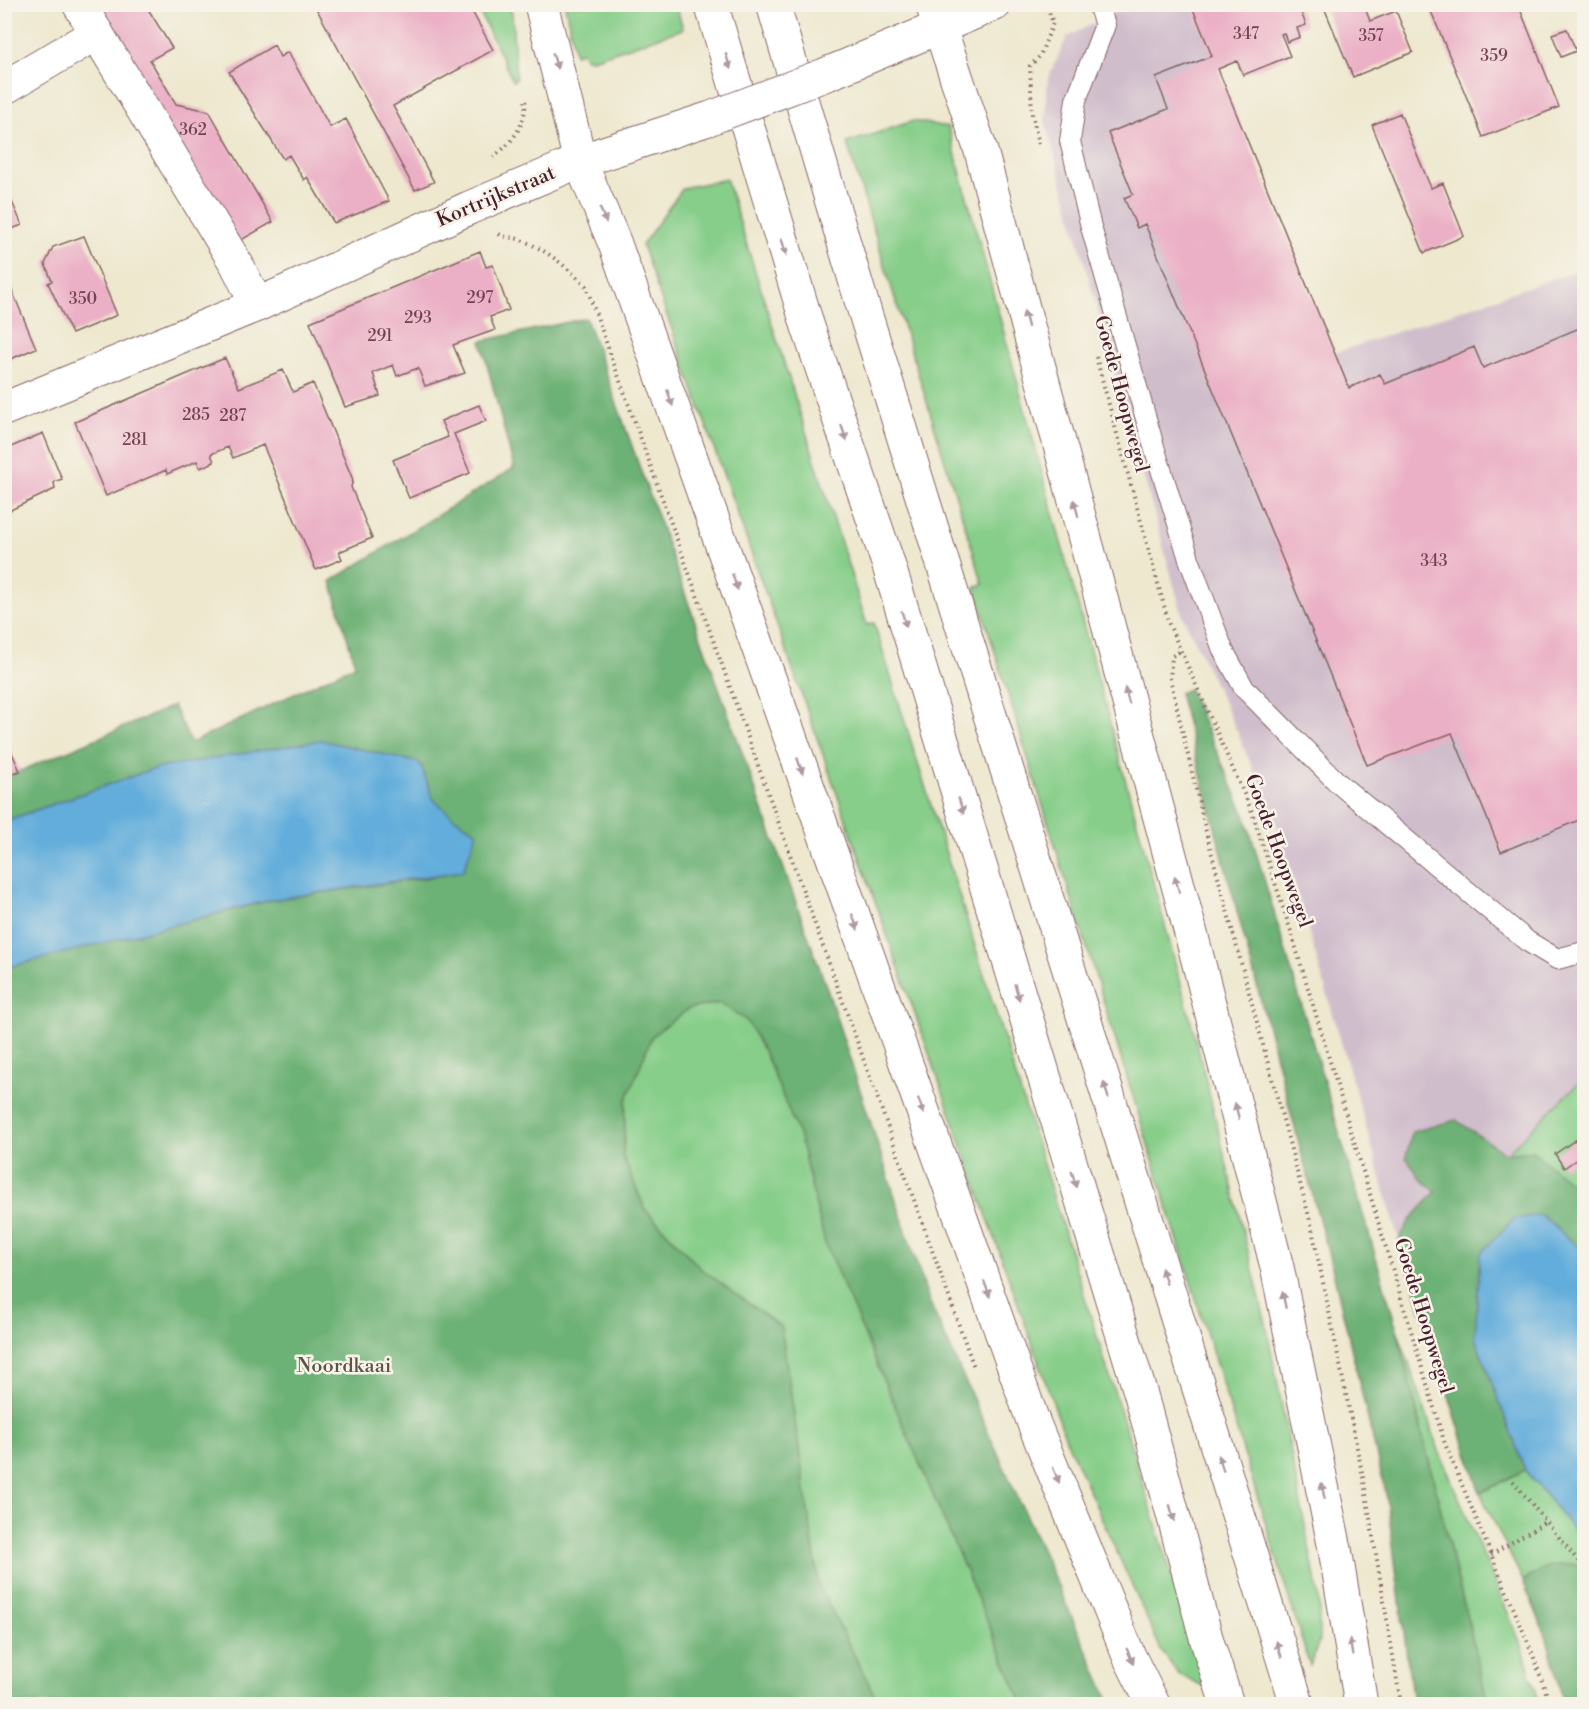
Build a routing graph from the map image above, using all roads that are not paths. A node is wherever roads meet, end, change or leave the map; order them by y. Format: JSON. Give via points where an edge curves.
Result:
{"nodes":[{"id":1,"x":79,"y":4,"type":"edge"},
{"id":2,"x":541,"y":4,"type":"edge"},
{"id":3,"x":711,"y":4,"type":"edge"},
{"id":4,"x":773,"y":4,"type":"edge"},
{"id":5,"x":995,"y":4,"type":"edge"},
{"id":6,"x":1098,"y":4,"type":"edge"},
{"id":7,"x":936,"y":17,"type":"edge"},
{"id":8,"x":97,"y":33,"type":"junction"},
{"id":9,"x":4,"y":88,"type":"edge"},
{"id":10,"x":580,"y":161,"type":"junction"},
{"id":11,"x":257,"y":305,"type":"junction"},
{"id":12,"x":4,"y":409,"type":"edge"},
{"id":13,"x":1584,"y":952,"type":"edge"},
{"id":14,"x":1153,"y":1704,"type":"edge"},
{"id":15,"x":1227,"y":1704,"type":"edge"},
{"id":16,"x":1297,"y":1704,"type":"edge"},
{"id":17,"x":1361,"y":1704,"type":"edge"}],
"edges":[{"from":1,"to":8,"type":"main road"},
{"from":2,"to":10,"type":"main road","one_way":true},
{"from":3,"to":15,"type":"main road","one_way":true,"via":[[808,327],[888,563],[1141,1395]]},
{"from":16,"to":4,"type":"main road","one_way":true,"via":[[861,300]]},
{"from":5,"to":7,"type":"main road","name":"Kortrijkstraat"},
{"from":6,"to":13,"type":"lane","via":[[1105,25],[1076,100],[1070,141],[1090,227],[1155,450],[1222,650],[1244,688],[1338,783],[1527,941],[1557,959]]},
{"from":7,"to":10,"type":"main road","name":"Kortrijkstraat","bridge":true,"via":[[827,74]]},
{"from":17,"to":7,"type":"main road","one_way":true,"via":[[1335,1549],[1276,1267],[981,151]]},
{"from":8,"to":9,"type":"main road"},
{"from":8,"to":11,"type":"main road","via":[[237,265]]},
{"from":10,"to":11,"type":"main road","name":"Kortrijkstraat"},
{"from":10,"to":14,"type":"main road","one_way":true,"via":[[615,244],[1033,1421],[1129,1656]]},
{"from":11,"to":12,"type":"main road","name":"Kortrijkstraat"}]}
